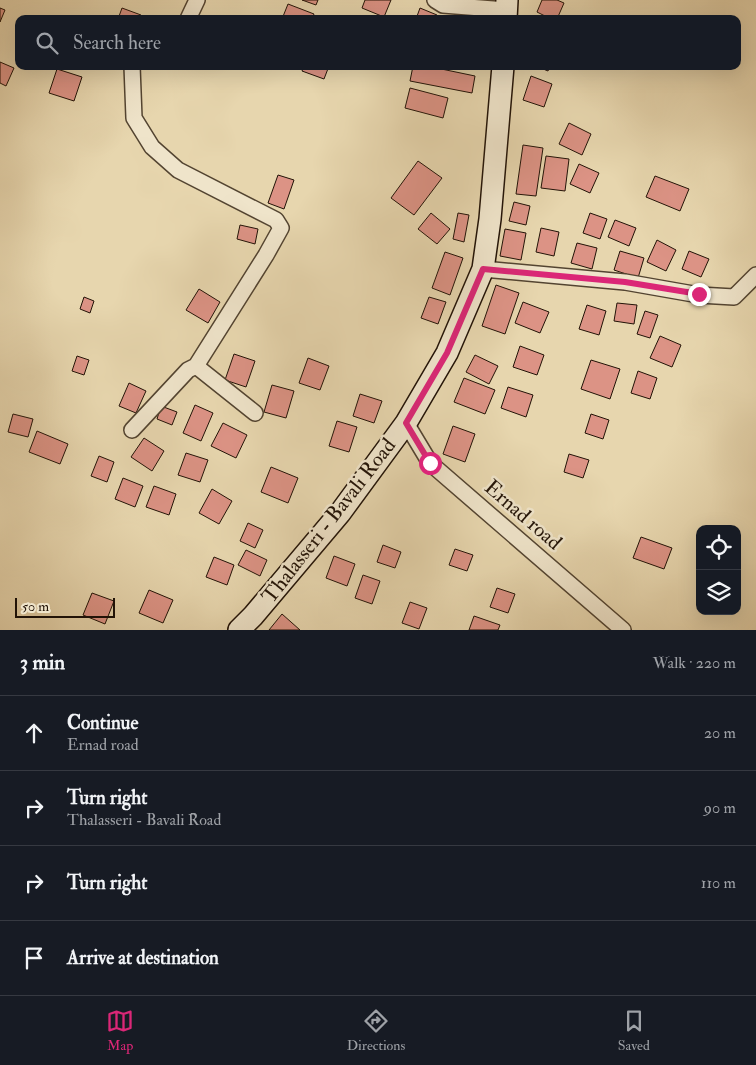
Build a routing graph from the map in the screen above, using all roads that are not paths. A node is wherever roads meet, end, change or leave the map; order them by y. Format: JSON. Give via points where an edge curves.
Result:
{"nodes":[{"id":1,"x":197,"y":0,"type":"edge"},
{"id":2,"x":435,"y":0,"type":"edge"},
{"id":3,"x":506,"y":10,"type":"edge"},
{"id":4,"x":190,"y":15,"type":"edge"},
{"id":5,"x":132,"y":70,"type":"edge"},
{"id":6,"x":503,"y":70,"type":"edge"},
{"id":7,"x":483,"y":269,"type":"junction"},
{"id":8,"x":756,"y":276,"type":"edge"},
{"id":9,"x":196,"y":366,"type":"junction"},
{"id":10,"x":256,"y":413,"type":"dead end"},
{"id":11,"x":406,"y":423,"type":"junction"},
{"id":12,"x":132,"y":430,"type":"dead end"},
{"id":13,"x":239,"y":630,"type":"edge"},
{"id":14,"x":623,"y":630,"type":"edge"}],
"edges":[{"from":1,"to":4,"type":"street"},
{"from":2,"to":3,"type":"street","via":[[443,5]]},
{"from":5,"to":9,"type":"street","via":[[134,118],[152,147],[178,170],[276,220],[281,228]]},
{"from":6,"to":7,"type":"main road","name":"Thalasseri - Bavali Road"},
{"from":7,"to":8,"type":"street","via":[[625,282],[734,297]]},
{"from":7,"to":11,"type":"main road","name":"Thalasseri - Bavali Road","via":[[447,353]]},
{"from":9,"to":10,"type":"street"},
{"from":9,"to":12,"type":"street","via":[[188,370]]},
{"from":11,"to":13,"type":"main road","name":"Thalasseri - Bavali Road","via":[[335,520]]},
{"from":11,"to":14,"type":"street","name":"Ernad road","via":[[430,463]]}]}
